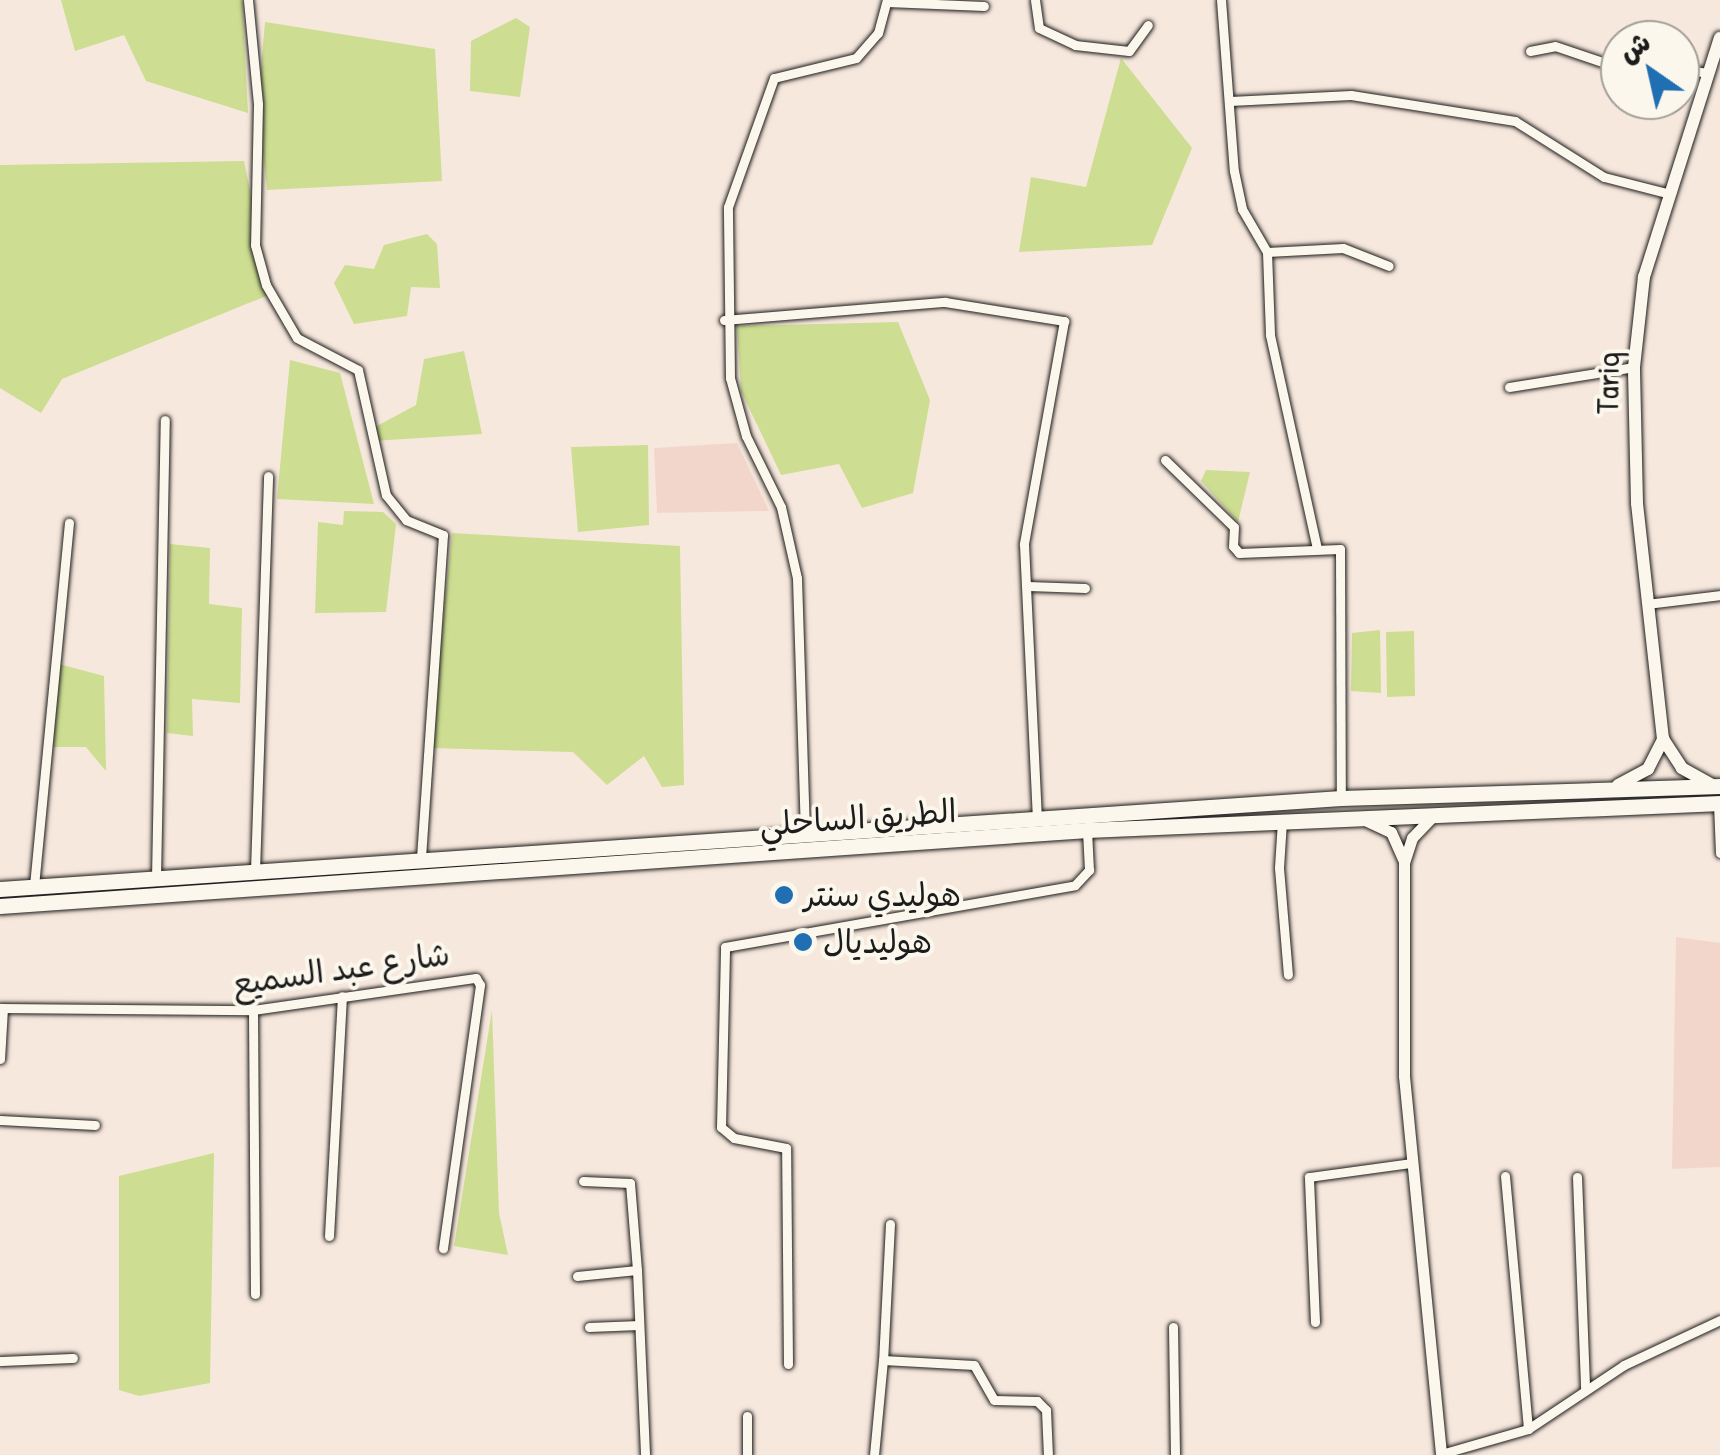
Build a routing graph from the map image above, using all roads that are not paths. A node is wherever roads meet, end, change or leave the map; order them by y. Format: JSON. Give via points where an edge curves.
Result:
{"nodes":[{"id":1,"x":248,"y":0,"type":"edge"},
{"id":2,"x":1035,"y":0,"type":"edge"},
{"id":3,"x":1221,"y":0,"type":"edge"},
{"id":4,"x":887,"y":1,"type":"edge"},
{"id":5,"x":984,"y":6,"type":"dead end"},
{"id":6,"x":1148,"y":25,"type":"dead end"},
{"id":7,"x":1720,"y":38,"type":"edge"},
{"id":8,"x":1530,"y":51,"type":"dead end"},
{"id":9,"x":1600,"y":61,"type":"edge"},
{"id":10,"x":1700,"y":73,"type":"edge"},
{"id":11,"x":1708,"y":74,"type":"junction"},
{"id":12,"x":1230,"y":102,"type":"junction"},
{"id":13,"x":1670,"y":194,"type":"junction"},
{"id":14,"x":1267,"y":252,"type":"junction"},
{"id":15,"x":1389,"y":266,"type":"dead end"},
{"id":16,"x":724,"y":320,"type":"junction"},
{"id":17,"x":1634,"y":367,"type":"junction"},
{"id":18,"x":1509,"y":388,"type":"dead end"},
{"id":19,"x":165,"y":420,"type":"dead end"},
{"id":20,"x":1165,"y":460,"type":"dead end"},
{"id":21,"x":268,"y":476,"type":"dead end"},
{"id":22,"x":69,"y":524,"type":"dead end"},
{"id":23,"x":1317,"y":548,"type":"junction"},
{"id":24,"x":1028,"y":586,"type":"junction"},
{"id":25,"x":1085,"y":588,"type":"dead end"},
{"id":26,"x":1720,"y":595,"type":"edge"},
{"id":27,"x":1647,"y":604,"type":"junction"},
{"id":28,"x":1662,"y":739,"type":"junction"},
{"id":29,"x":1608,"y":789,"type":"junction"},
{"id":30,"x":1718,"y":794,"type":"edge"},
{"id":31,"x":1341,"y":798,"type":"junction"},
{"id":32,"x":1441,"y":810,"type":"junction"},
{"id":33,"x":1357,"y":816,"type":"junction"},
{"id":34,"x":1037,"y":819,"type":"junction"},
{"id":35,"x":1282,"y":821,"type":"junction"},
{"id":36,"x":1087,"y":830,"type":"junction"},
{"id":37,"x":805,"y":833,"type":"junction"},
{"id":38,"x":1720,"y":853,"type":"edge"},
{"id":39,"x":421,"y":860,"type":"junction"},
{"id":40,"x":1404,"y":863,"type":"junction"},
{"id":41,"x":255,"y":871,"type":"junction"},
{"id":42,"x":156,"y":878,"type":"junction"},
{"id":43,"x":34,"y":886,"type":"junction"},
{"id":44,"x":0,"y":889,"type":"edge"},
{"id":45,"x":0,"y":906,"type":"edge"},
{"id":46,"x":1288,"y":975,"type":"dead end"},
{"id":47,"x":342,"y":996,"type":"junction"},
{"id":48,"x":2,"y":1008,"type":"edge"},
{"id":49,"x":253,"y":1010,"type":"junction"},
{"id":50,"x":0,"y":1059,"type":"edge"},
{"id":51,"x":0,"y":1120,"type":"edge"},
{"id":52,"x":95,"y":1125,"type":"dead end"},
{"id":53,"x":1411,"y":1163,"type":"junction"},
{"id":54,"x":1505,"y":1176,"type":"dead end"},
{"id":55,"x":1576,"y":1177,"type":"dead end"},
{"id":56,"x":583,"y":1181,"type":"dead end"},
{"id":57,"x":890,"y":1224,"type":"dead end"},
{"id":58,"x":329,"y":1236,"type":"dead end"},
{"id":59,"x":443,"y":1248,"type":"dead end"},
{"id":60,"x":636,"y":1270,"type":"junction"},
{"id":61,"x":577,"y":1276,"type":"dead end"},
{"id":62,"x":256,"y":1294,"type":"dead end"},
{"id":63,"x":1720,"y":1320,"type":"edge"},
{"id":64,"x":1316,"y":1322,"type":"dead end"},
{"id":65,"x":640,"y":1325,"type":"junction"},
{"id":66,"x":589,"y":1327,"type":"dead end"},
{"id":67,"x":1173,"y":1327,"type":"dead end"},
{"id":68,"x":72,"y":1358,"type":"dead end"},
{"id":69,"x":883,"y":1360,"type":"junction"},
{"id":70,"x":0,"y":1362,"type":"edge"},
{"id":71,"x":788,"y":1364,"type":"dead end"},
{"id":72,"x":1585,"y":1389,"type":"junction"},
{"id":73,"x":747,"y":1416,"type":"dead end"},
{"id":74,"x":1528,"y":1429,"type":"junction"},
{"id":75,"x":1441,"y":1454,"type":"edge"},
{"id":76,"x":645,"y":1455,"type":"edge"},
{"id":77,"x":747,"y":1455,"type":"edge"},
{"id":78,"x":874,"y":1455,"type":"edge"},
{"id":79,"x":1048,"y":1455,"type":"edge"},
{"id":80,"x":1175,"y":1455,"type":"edge"}],
"edges":[{"from":1,"to":39,"type":"street","via":[[258,104],[255,245],[266,285],[297,338],[358,370],[386,495],[406,520],[443,536]]},
{"from":2,"to":6,"type":"street","via":[[1039,28],[1075,45],[1129,51]]},
{"from":3,"to":12,"type":"street"},
{"from":4,"to":5,"type":"street"},
{"from":4,"to":16,"type":"street","via":[[878,32],[856,58],[783,72],[763,97],[728,206]]},
{"from":7,"to":11,"type":"main road","name":"Tariq"},
{"from":8,"to":9,"type":"street","via":[[1556,46]]},
{"from":10,"to":11,"type":"street"},
{"from":11,"to":13,"type":"main road","name":"Tariq"},
{"from":12,"to":13,"type":"street","via":[[1351,95],[1514,120],[1604,177]]},
{"from":12,"to":14,"type":"street","via":[[1237,191]]},
{"from":13,"to":17,"type":"main road","name":"Tariq","via":[[1644,277]]},
{"from":14,"to":15,"type":"street","via":[[1343,248]]},
{"from":14,"to":23,"type":"street","via":[[1270,335]]},
{"from":16,"to":24,"type":"street","via":[[945,302],[1062,318],[1059,366],[1026,522]]},
{"from":16,"to":37,"type":"street","via":[[738,407],[781,507],[797,578]]},
{"from":17,"to":18,"type":"street"},
{"from":17,"to":27,"type":"main road","name":"Tariq"},
{"from":19,"to":42,"type":"street"},
{"from":20,"to":23,"type":"street","via":[[1234,526],[1235,550]]},
{"from":21,"to":41,"type":"street"},
{"from":22,"to":43,"type":"street"},
{"from":23,"to":31,"type":"street","via":[[1338,547],[1341,554]]},
{"from":24,"to":25,"type":"street"},
{"from":24,"to":34,"type":"street"},
{"from":26,"to":27,"type":"street"},
{"from":27,"to":28,"type":"main road","name":"Tariq"},
{"from":28,"to":29,"type":"main road","via":[[1648,768]]},
{"from":28,"to":30,"type":"main road","via":[[1682,768]]},
{"from":29,"to":30,"type":"highway","name":"الطريق الساحلي"},
{"from":29,"to":31,"type":"highway","name":"الطريق الساحلي"},
{"from":30,"to":32,"type":"highway","name":"الطريق الساحلي"},
{"from":30,"to":38,"type":"street"},
{"from":31,"to":34,"type":"highway","name":"الطريق الساحلي"},
{"from":32,"to":33,"type":"highway","name":"الطريق الساحلي"},
{"from":32,"to":40,"type":"street","via":[[1415,833]]},
{"from":33,"to":35,"type":"highway","name":"الطريق الساحلي"},
{"from":33,"to":40,"type":"street","via":[[1391,832]]},
{"from":34,"to":37,"type":"highway","name":"الطريق الساحلي"},
{"from":35,"to":36,"type":"highway","name":"الطريق الساحلي"},
{"from":35,"to":46,"type":"street"},
{"from":36,"to":45,"type":"highway","name":"الطريق الساحلي"},
{"from":36,"to":71,"type":"street","via":[[1089,870],[1075,885],[726,947],[721,1127],[734,1138],[786,1148]]},
{"from":37,"to":39,"type":"highway","name":"الطريق الساحلي"},
{"from":39,"to":41,"type":"highway","name":"الطريق الساحلي"},
{"from":40,"to":53,"type":"street"},
{"from":41,"to":42,"type":"highway","name":"الطريق الساحلي"},
{"from":42,"to":43,"type":"highway","name":"الطريق الساحلي"},
{"from":43,"to":44,"type":"highway","name":"الطريق الساحلي"},
{"from":47,"to":49,"type":"street","name":"شارع عبد السميع"},
{"from":47,"to":58,"type":"street"},
{"from":47,"to":59,"type":"street","name":"شارع عبد السميع","via":[[468,976],[480,986]]},
{"from":48,"to":49,"type":"street","name":"شارع عبد السميع"},
{"from":48,"to":50,"type":"street"},
{"from":49,"to":62,"type":"street"},
{"from":51,"to":52,"type":"street"},
{"from":53,"to":64,"type":"street","via":[[1308,1177]]},
{"from":53,"to":75,"type":"street"},
{"from":54,"to":74,"type":"street"},
{"from":55,"to":72,"type":"street"},
{"from":56,"to":60,"type":"street","via":[[630,1183]]},
{"from":57,"to":69,"type":"street"},
{"from":60,"to":61,"type":"street"},
{"from":60,"to":65,"type":"street"},
{"from":63,"to":72,"type":"street"},
{"from":65,"to":66,"type":"street"},
{"from":65,"to":76,"type":"street"},
{"from":67,"to":80,"type":"street"},
{"from":68,"to":70,"type":"street"},
{"from":69,"to":78,"type":"street"},
{"from":69,"to":79,"type":"street","via":[[974,1365],[994,1400],[1037,1402],[1046,1410]]},
{"from":72,"to":74,"type":"street"},
{"from":73,"to":77,"type":"street"},
{"from":74,"to":75,"type":"street"}]}
